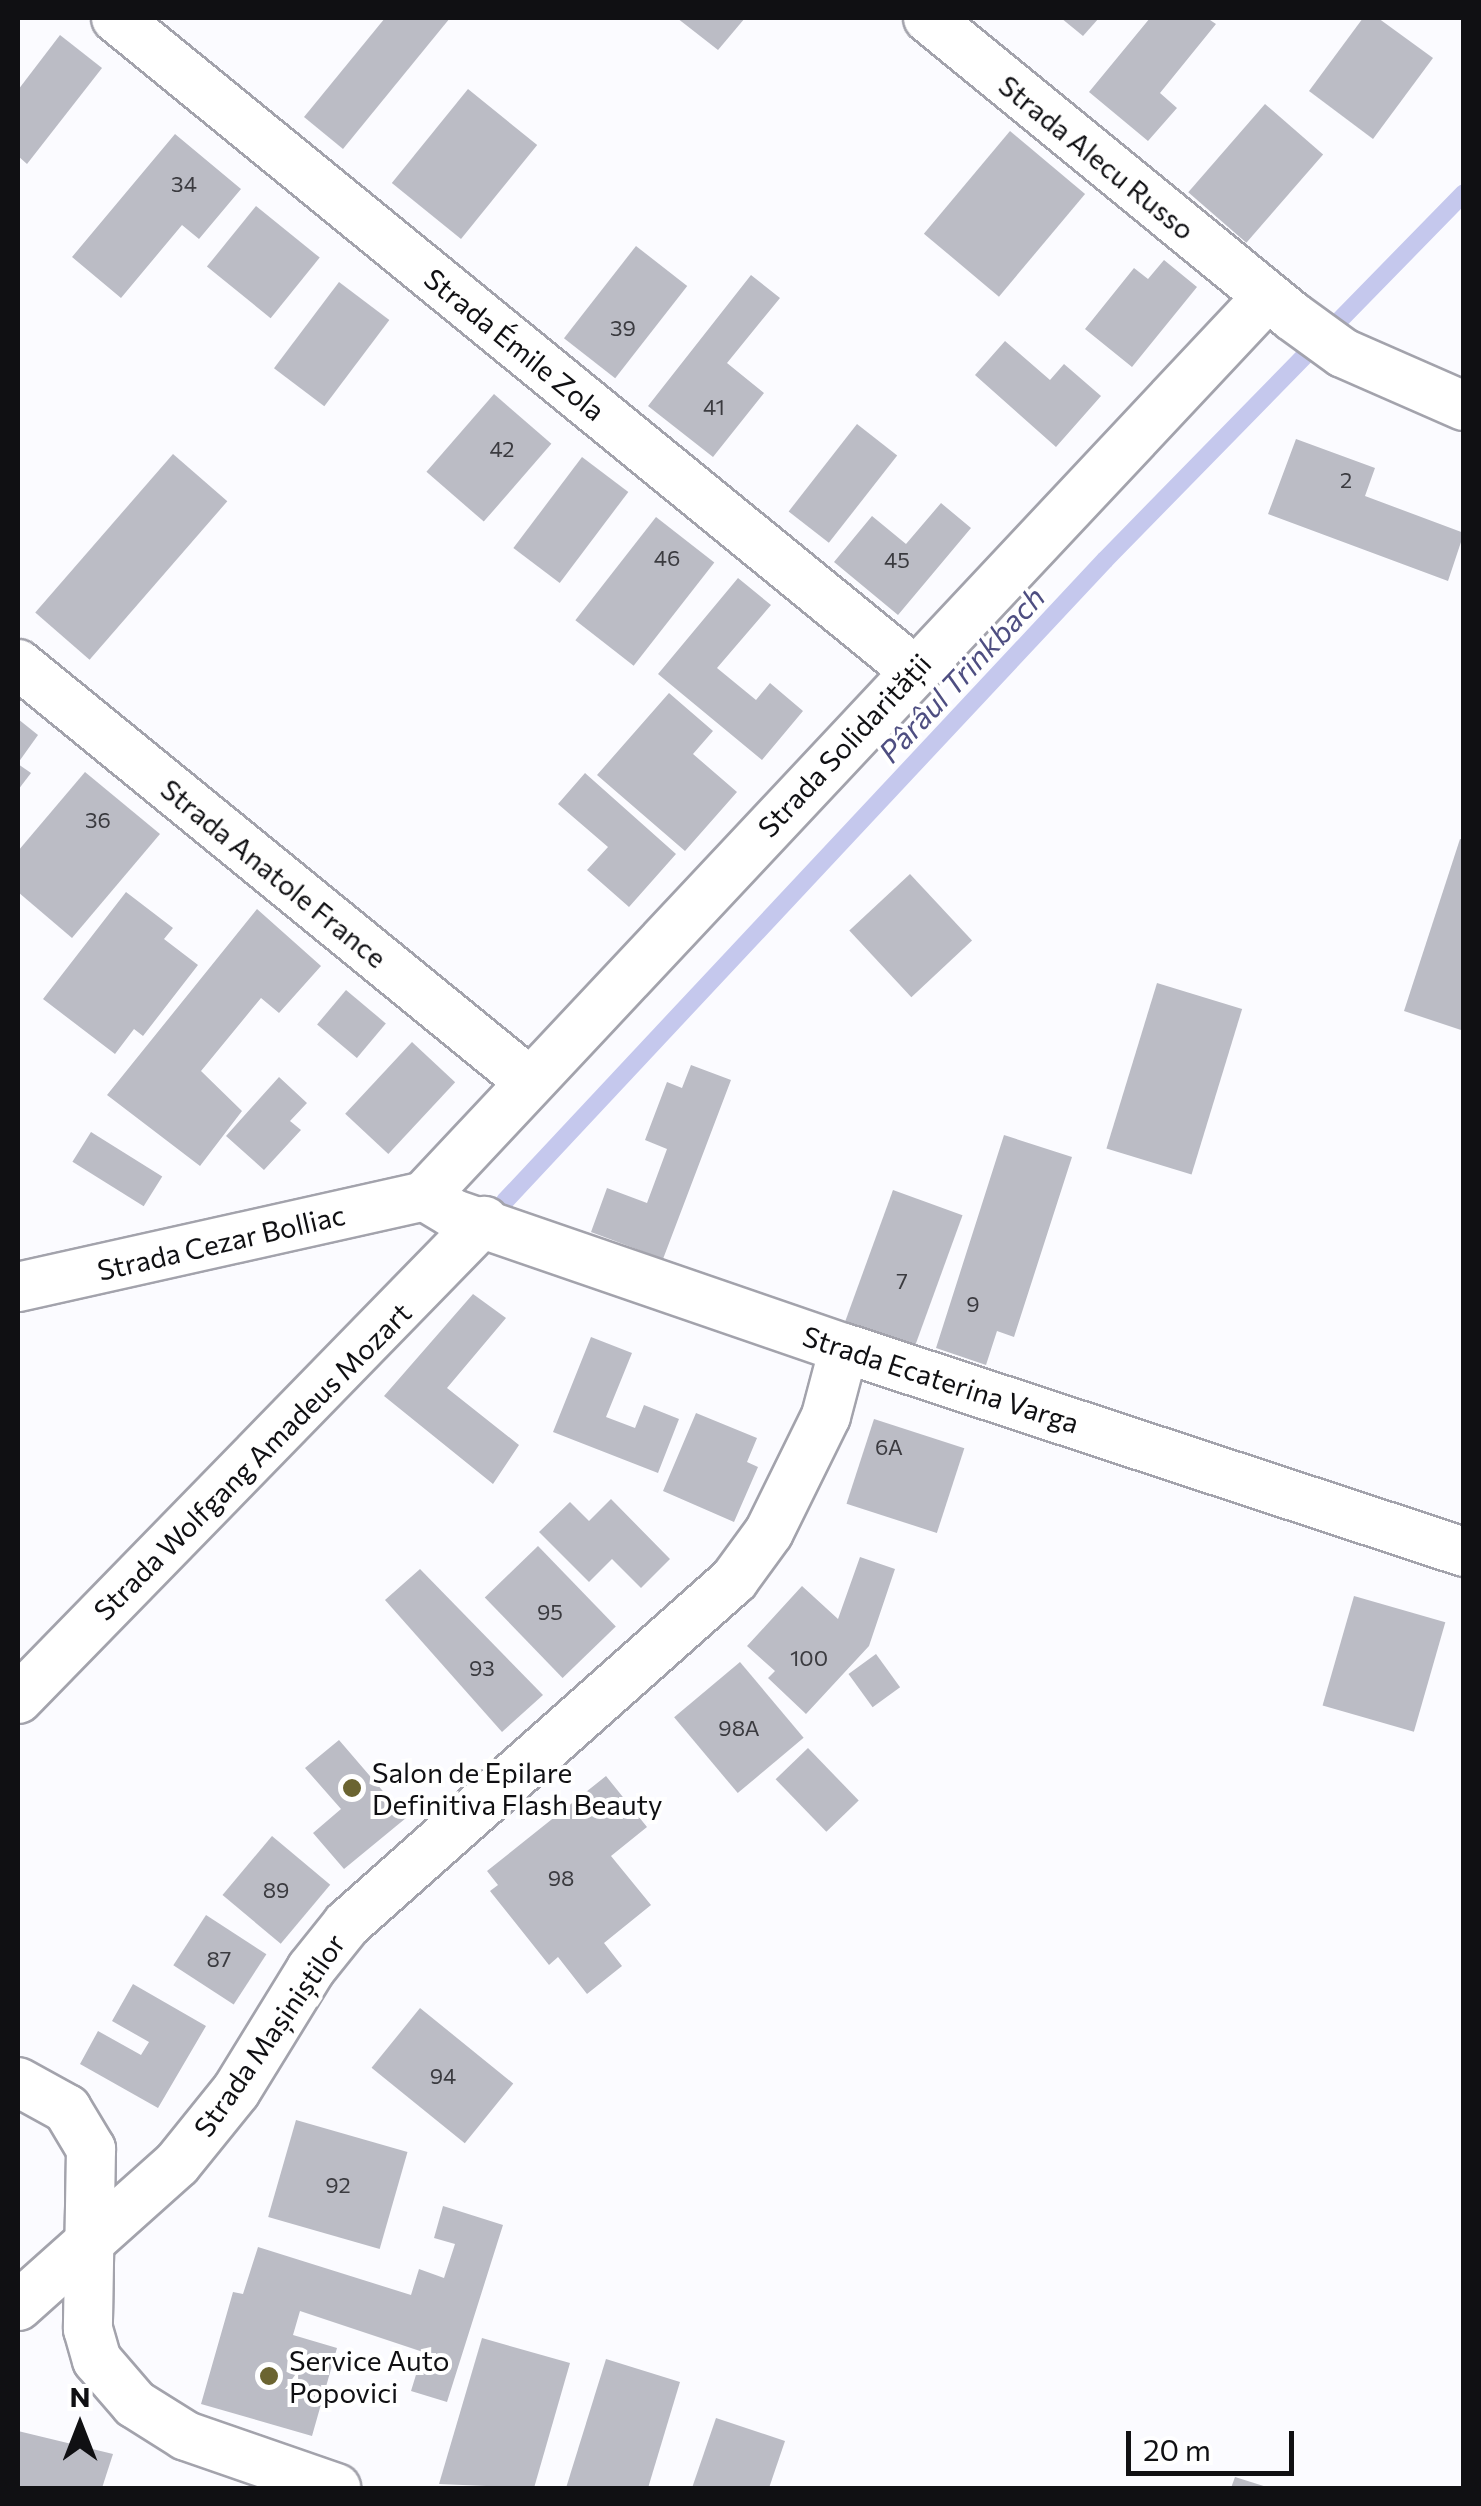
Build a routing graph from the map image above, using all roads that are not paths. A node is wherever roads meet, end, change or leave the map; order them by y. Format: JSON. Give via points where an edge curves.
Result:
{"nodes":[{"id":1,"x":116,"y":18,"type":"edge"},
{"id":2,"x":928,"y":18,"type":"edge"},
{"id":3,"x":1279,"y":306,"type":"junction"},
{"id":4,"x":1464,"y":406,"type":"edge"},
{"id":5,"x":18,"y":664,"type":"edge"},
{"id":6,"x":914,"y":670,"type":"junction"},
{"id":7,"x":530,"y":1082,"type":"junction"},
{"id":8,"x":424,"y":1196,"type":"junction"},
{"id":9,"x":484,"y":1221,"type":"junction"},
{"id":10,"x":18,"y":1287,"type":"edge"},
{"id":11,"x":844,"y":1348,"type":"junction"},
{"id":12,"x":1464,"y":1552,"type":"edge"},
{"id":13,"x":18,"y":1699,"type":"edge"},
{"id":14,"x":18,"y":2082,"type":"edge"},
{"id":15,"x":85,"y":2244,"type":"junction"},
{"id":16,"x":18,"y":2306,"type":"edge"},
{"id":17,"x":336,"y":2488,"type":"edge"}],
"edges":[{"from":1,"to":6,"type":"street","name":"Strada Émile Zola"},
{"from":2,"to":3,"type":"street","name":"Strada Alecu Russo"},
{"from":3,"to":4,"type":"street","name":"Strada Alecu Russo","via":[[1343,353]]},
{"from":3,"to":6,"type":"street","name":"Strada Solidarității"},
{"from":5,"to":7,"type":"street","name":"Strada Anatole France"},
{"from":6,"to":7,"type":"street","name":"Strada Solidarității"},
{"from":7,"to":8,"type":"street","name":"Strada Solidarității"},
{"from":8,"to":9,"type":"street","name":"Strada Ecaterina Varga"},
{"from":8,"to":10,"type":"street","name":"Strada Cezar Bolliac"},
{"from":9,"to":11,"type":"street","name":"Strada Ecaterina Varga"},
{"from":9,"to":13,"type":"street","name":"Strada Wolfgang Amadeus Mozart"},
{"from":11,"to":12,"type":"street","name":"Strada Ecaterina Varga"},
{"from":11,"to":15,"type":"street","name":"Strada Mașiniștilor","via":[[826,1416],[769,1532],[734,1580],[347,1924],[310,1968],[236,2092],[177,2164]]},
{"from":14,"to":15,"type":"street","via":[[67,2109],[90,2149]]},
{"from":15,"to":16,"type":"street","name":"Strada Mașiniștilor"},
{"from":15,"to":17,"type":"street","via":[[88,2329],[97,2360],[135,2404],[186,2436]]}]}
